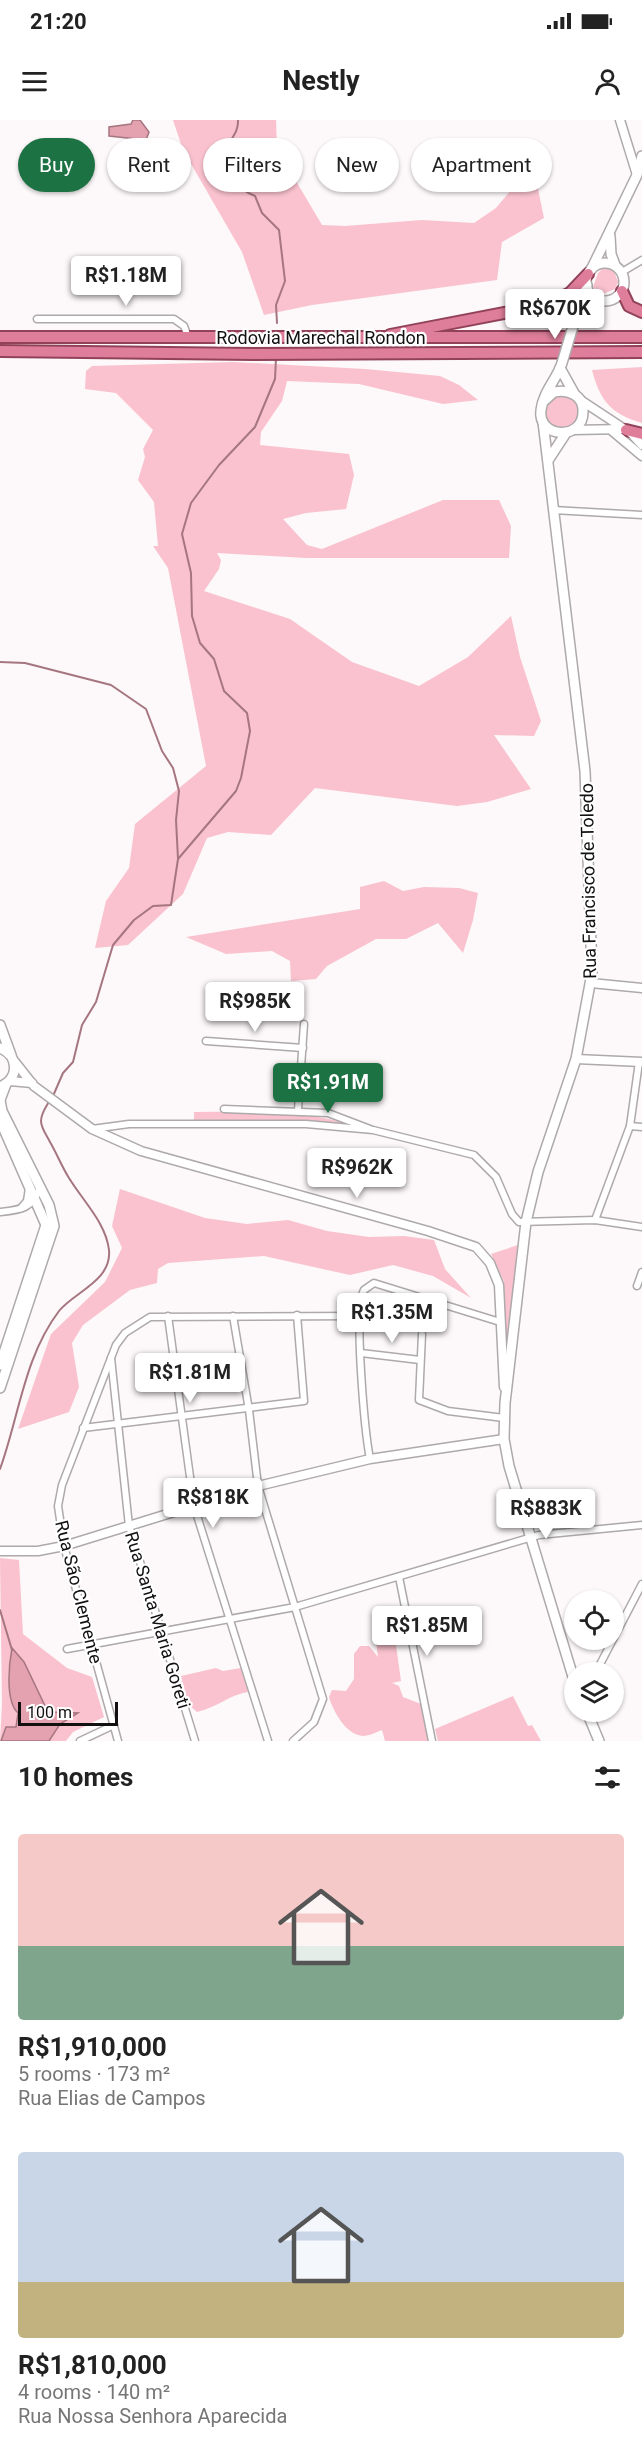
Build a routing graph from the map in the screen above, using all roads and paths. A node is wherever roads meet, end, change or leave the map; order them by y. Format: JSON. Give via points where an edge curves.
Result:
{"nodes":[{"id":1,"x":620,"y":120,"type":"edge"},
{"id":2,"x":642,"y":156,"type":"edge"},
{"id":3,"x":639,"y":173,"type":"edge"},
{"id":4,"x":614,"y":225,"type":"junction"},
{"id":5,"x":641,"y":261,"type":"edge"},
{"id":6,"x":618,"y":269,"type":"junction"},
{"id":7,"x":588,"y":276,"type":"junction"},
{"id":8,"x":622,"y":291,"type":"junction"},
{"id":9,"x":604,"y":301,"type":"junction"},
{"id":10,"x":642,"y":312,"type":"edge"},
{"id":11,"x":37,"y":319,"type":"dead end"},
{"id":12,"x":574,"y":320,"type":"junction"},
{"id":13,"x":0,"y":337,"type":"edge"},
{"id":14,"x":642,"y":337,"type":"edge"},
{"id":15,"x":188,"y":338,"type":"junction"},
{"id":16,"x":375,"y":339,"type":"junction"},
{"id":17,"x":0,"y":351,"type":"edge"},
{"id":18,"x":642,"y":352,"type":"edge"},
{"id":19,"x":561,"y":366,"type":"junction"},
{"id":20,"x":577,"y":397,"type":"junction"},
{"id":21,"x":543,"y":402,"type":"junction"},
{"id":22,"x":543,"y":422,"type":"junction"},
{"id":23,"x":608,"y":429,"type":"junction"},
{"id":24,"x":627,"y":430,"type":"junction"},
{"id":25,"x":570,"y":431,"type":"junction"},
{"id":26,"x":642,"y":434,"type":"edge"},
{"id":27,"x":642,"y":445,"type":"edge"},
{"id":28,"x":642,"y":456,"type":"edge"},
{"id":29,"x":549,"y":459,"type":"junction"},
{"id":30,"x":553,"y":510,"type":"junction"},
{"id":31,"x":642,"y":514,"type":"edge"},
{"id":32,"x":591,"y":983,"type":"junction"},
{"id":33,"x":642,"y":988,"type":"edge"},
{"id":34,"x":304,"y":1024,"type":"dead end"},
{"id":35,"x":0,"y":1025,"type":"edge"},
{"id":36,"x":206,"y":1041,"type":"dead end"},
{"id":37,"x":0,"y":1048,"type":"edge"},
{"id":38,"x":303,"y":1048,"type":"junction"},
{"id":39,"x":576,"y":1059,"type":"junction"},
{"id":40,"x":13,"y":1060,"type":"junction"},
{"id":41,"x":641,"y":1062,"type":"edge"},
{"id":42,"x":5,"y":1084,"type":"edge"},
{"id":43,"x":33,"y":1084,"type":"junction"},
{"id":44,"x":224,"y":1109,"type":"dead end"},
{"id":45,"x":298,"y":1110,"type":"junction"},
{"id":46,"x":0,"y":1120,"type":"edge"},
{"id":47,"x":630,"y":1126,"type":"junction"},
{"id":48,"x":642,"y":1127,"type":"edge"},
{"id":49,"x":92,"y":1128,"type":"junction"},
{"id":50,"x":373,"y":1130,"type":"junction"},
{"id":51,"x":34,"y":1187,"type":"junction"},
{"id":52,"x":35,"y":1200,"type":"junction"},
{"id":53,"x":23,"y":1209,"type":"junction"},
{"id":54,"x":42,"y":1210,"type":"junction"},
{"id":55,"x":0,"y":1212,"type":"edge"},
{"id":56,"x":595,"y":1220,"type":"junction"},
{"id":57,"x":526,"y":1222,"type":"junction"},
{"id":58,"x":642,"y":1227,"type":"edge"},
{"id":59,"x":642,"y":1272,"type":"edge"},
{"id":60,"x":637,"y":1286,"type":"dead end"},
{"id":61,"x":297,"y":1315,"type":"junction"},
{"id":62,"x":168,"y":1316,"type":"junction"},
{"id":63,"x":233,"y":1316,"type":"junction"},
{"id":64,"x":360,"y":1316,"type":"junction"},
{"id":65,"x":500,"y":1322,"type":"junction"},
{"id":66,"x":423,"y":1334,"type":"dead end"},
{"id":67,"x":362,"y":1353,"type":"junction"},
{"id":68,"x":111,"y":1355,"type":"junction"},
{"id":69,"x":420,"y":1360,"type":"junction"},
{"id":70,"x":0,"y":1365,"type":"edge"},
{"id":71,"x":0,"y":1388,"type":"edge"},
{"id":72,"x":505,"y":1403,"type":"junction"},
{"id":73,"x":249,"y":1410,"type":"junction"},
{"id":74,"x":182,"y":1417,"type":"junction"},
{"id":75,"x":504,"y":1418,"type":"junction"},
{"id":76,"x":116,"y":1425,"type":"junction"},
{"id":77,"x":83,"y":1428,"type":"junction"},
{"id":78,"x":504,"y":1439,"type":"junction"},
{"id":79,"x":370,"y":1459,"type":"junction"},
{"id":80,"x":258,"y":1486,"type":"junction"},
{"id":81,"x":194,"y":1506,"type":"junction"},
{"id":82,"x":642,"y":1525,"type":"edge"},
{"id":83,"x":129,"y":1526,"type":"junction"},
{"id":84,"x":531,"y":1537,"type":"junction"},
{"id":85,"x":64,"y":1546,"type":"junction"},
{"id":86,"x":0,"y":1551,"type":"edge"},
{"id":87,"x":399,"y":1577,"type":"junction"},
{"id":88,"x":642,"y":1584,"type":"edge"},
{"id":89,"x":641,"y":1596,"type":"edge"},
{"id":90,"x":295,"y":1607,"type":"junction"},
{"id":91,"x":230,"y":1620,"type":"junction"},
{"id":92,"x":162,"y":1632,"type":"junction"},
{"id":93,"x":92,"y":1644,"type":"junction"},
{"id":94,"x":67,"y":1649,"type":"dead end"},
{"id":95,"x":569,"y":1662,"type":"edge"},
{"id":96,"x":602,"y":1662,"type":"edge"},
{"id":97,"x":591,"y":1722,"type":"edge"},
{"id":98,"x":114,"y":1725,"type":"junction"},
{"id":99,"x":265,"y":1740,"type":"edge"},
{"id":100,"x":80,"y":1741,"type":"edge"},
{"id":101,"x":118,"y":1741,"type":"edge"},
{"id":102,"x":195,"y":1741,"type":"edge"},
{"id":103,"x":293,"y":1741,"type":"edge"},
{"id":104,"x":432,"y":1741,"type":"edge"},
{"id":105,"x":599,"y":1741,"type":"edge"}],
"edges":[{"from":1,"to":3,"type":"street"},
{"from":2,"to":3,"type":"main road"},
{"from":3,"to":4,"type":"main road"},
{"from":4,"to":6,"type":"main road","via":[[609,239]]},
{"from":4,"to":7,"type":"main road"},
{"from":5,"to":6,"type":"street"},
{"from":6,"to":7,"type":"main road","via":[[602,263]]},
{"from":6,"to":8,"type":"main road","via":[[624,285]]},
{"from":7,"to":9,"type":"main road","via":[[591,294]]},
{"from":7,"to":12,"type":"main road"},
{"from":7,"to":16,"type":"highway","via":[[570,293],[546,305]]},
{"from":8,"to":9,"type":"main road"},
{"from":8,"to":10,"type":"highway","via":[[629,306]]},
{"from":9,"to":12,"type":"main road","via":[[589,305]]},
{"from":11,"to":15,"type":"street","via":[[174,319],[184,326]]},
{"from":12,"to":19,"type":"main road","bridge":true},
{"from":13,"to":15,"type":"highway","name":"Rodovia Marechal Rondon"},
{"from":14,"to":16,"type":"highway","name":"Rodovia Marechal Rondon"},
{"from":15,"to":16,"type":"highway","name":"Rodovia Marechal Rondon"},
{"from":17,"to":18,"type":"highway","name":"Rodovia Marechal Rondon"},
{"from":19,"to":20,"type":"main road"},
{"from":19,"to":21,"type":"main road"},
{"from":20,"to":21,"type":"main road","via":[[561,390]]},
{"from":20,"to":24,"type":"street"},
{"from":20,"to":25,"type":"main road","via":[[583,406],[582,419]]},
{"from":21,"to":22,"type":"main road"},
{"from":22,"to":25,"type":"main road","via":[[553,431]]},
{"from":22,"to":29,"type":"main road","name":"Rua Francisco de Toledo"},
{"from":23,"to":24,"type":"street"},
{"from":23,"to":25,"type":"street"},
{"from":23,"to":28,"type":"street"},
{"from":24,"to":26,"type":"highway"},
{"from":24,"to":27,"type":"street"},
{"from":25,"to":29,"type":"main road"},
{"from":29,"to":30,"type":"main road","name":"Rua Francisco de Toledo"},
{"from":30,"to":31,"type":"street"},
{"from":30,"to":32,"type":"main road","name":"Rua Francisco de Toledo","via":[[585,771]]},
{"from":32,"to":33,"type":"street"},
{"from":32,"to":39,"type":"main road","name":"Rua Francisco de Toledo"},
{"from":34,"to":38,"type":"street"},
{"from":35,"to":40,"type":"main road"},
{"from":36,"to":38,"type":"street"},
{"from":37,"to":40,"type":"main road"},
{"from":38,"to":45,"type":"street"},
{"from":39,"to":41,"type":"street"},
{"from":39,"to":57,"type":"main road","name":"Rua Francisco de Toledo","via":[[538,1172]]},
{"from":40,"to":42,"type":"main road","via":[[14,1072]]},
{"from":40,"to":43,"type":"street"},
{"from":41,"to":47,"type":"street"},
{"from":42,"to":43,"type":"street"},
{"from":42,"to":51,"type":"main road","via":[[0,1100],[2,1111]]},
{"from":43,"to":49,"type":"street"},
{"from":44,"to":45,"type":"street"},
{"from":45,"to":50,"type":"street","via":[[328,1113]]},
{"from":46,"to":51,"type":"main road"},
{"from":47,"to":48,"type":"street"},
{"from":47,"to":56,"type":"street"},
{"from":49,"to":50,"type":"street","via":[[129,1124],[306,1124]]},
{"from":49,"to":65,"type":"street","via":[[141,1151],[476,1247],[490,1263],[499,1285]]},
{"from":50,"to":57,"type":"street","via":[[474,1155],[496,1178],[513,1217]]},
{"from":51,"to":52,"type":"main road"},
{"from":51,"to":53,"type":"street"},
{"from":51,"to":71,"type":"main road","via":[[52,1212],[53,1234]]},
{"from":52,"to":53,"type":"street"},
{"from":52,"to":54,"type":"main road"},
{"from":53,"to":54,"type":"main road"},
{"from":53,"to":55,"type":"street"},
{"from":54,"to":70,"type":"main road","via":[[46,1233]]},
{"from":56,"to":57,"type":"street"},
{"from":56,"to":58,"type":"street"},
{"from":57,"to":72,"type":"main road","name":"Rua Francisco de Toledo"},
{"from":59,"to":60,"type":"street"},
{"from":61,"to":63,"type":"street","name":"Rua São Clemente"},
{"from":61,"to":64,"type":"street","name":"Rua São Clemente"},
{"from":61,"to":73,"type":"street","via":[[306,1399]]},
{"from":62,"to":63,"type":"street","name":"Rua São Clemente"},
{"from":62,"to":68,"type":"street","name":"Rua São Clemente","via":[[150,1317],[138,1323],[124,1333]]},
{"from":62,"to":74,"type":"street"},
{"from":63,"to":73,"type":"street"},
{"from":64,"to":65,"type":"street","via":[[361,1294],[374,1283]]},
{"from":64,"to":67,"type":"street"},
{"from":65,"to":72,"type":"street"},
{"from":66,"to":69,"type":"street"},
{"from":67,"to":69,"type":"street"},
{"from":67,"to":79,"type":"street","via":[[364,1430]]},
{"from":68,"to":76,"type":"street","name":"Rua Santa Maria Goreti"},
{"from":68,"to":77,"type":"street","name":"Rua São Clemente"},
{"from":69,"to":75,"type":"street","via":[[419,1400],[448,1411]]},
{"from":72,"to":75,"type":"main road","name":"Rua Francisco de Toledo"},
{"from":73,"to":74,"type":"street"},
{"from":73,"to":80,"type":"street"},
{"from":74,"to":76,"type":"street"},
{"from":74,"to":81,"type":"street"},
{"from":75,"to":78,"type":"main road","name":"Rua Francisco de Toledo"},
{"from":76,"to":77,"type":"street"},
{"from":76,"to":83,"type":"street","name":"Rua Santa Maria Goreti"},
{"from":77,"to":85,"type":"street","name":"Rua São Clemente","via":[[58,1506]]},
{"from":78,"to":79,"type":"street"},
{"from":78,"to":84,"type":"main road","name":"Rua Francisco de Toledo"},
{"from":79,"to":80,"type":"street"},
{"from":80,"to":81,"type":"street"},
{"from":80,"to":90,"type":"street"},
{"from":81,"to":83,"type":"street"},
{"from":81,"to":91,"type":"street"},
{"from":82,"to":84,"type":"street"},
{"from":83,"to":85,"type":"street"},
{"from":83,"to":92,"type":"street","name":"Rua Santa Maria Goreti"},
{"from":84,"to":87,"type":"street"},
{"from":84,"to":95,"type":"main road","name":"Rua Francisco de Toledo"},
{"from":85,"to":86,"type":"street"},
{"from":85,"to":93,"type":"street","name":"Rua São Clemente"},
{"from":87,"to":90,"type":"street"},
{"from":87,"to":104,"type":"street"},
{"from":88,"to":89,"type":"street"},
{"from":89,"to":96,"type":"street"},
{"from":90,"to":91,"type":"street"},
{"from":90,"to":103,"type":"street","via":[[323,1699],[314,1722]]},
{"from":91,"to":92,"type":"street"},
{"from":91,"to":99,"type":"street"},
{"from":92,"to":93,"type":"street"},
{"from":92,"to":102,"type":"street","name":"Rua Santa Maria Goreti"},
{"from":93,"to":94,"type":"street"},
{"from":93,"to":98,"type":"street","name":"Rua São Clemente"},
{"from":97,"to":105,"type":"main road"},
{"from":98,"to":100,"type":"street"},
{"from":98,"to":101,"type":"street","name":"Rua São Clemente"}]}
